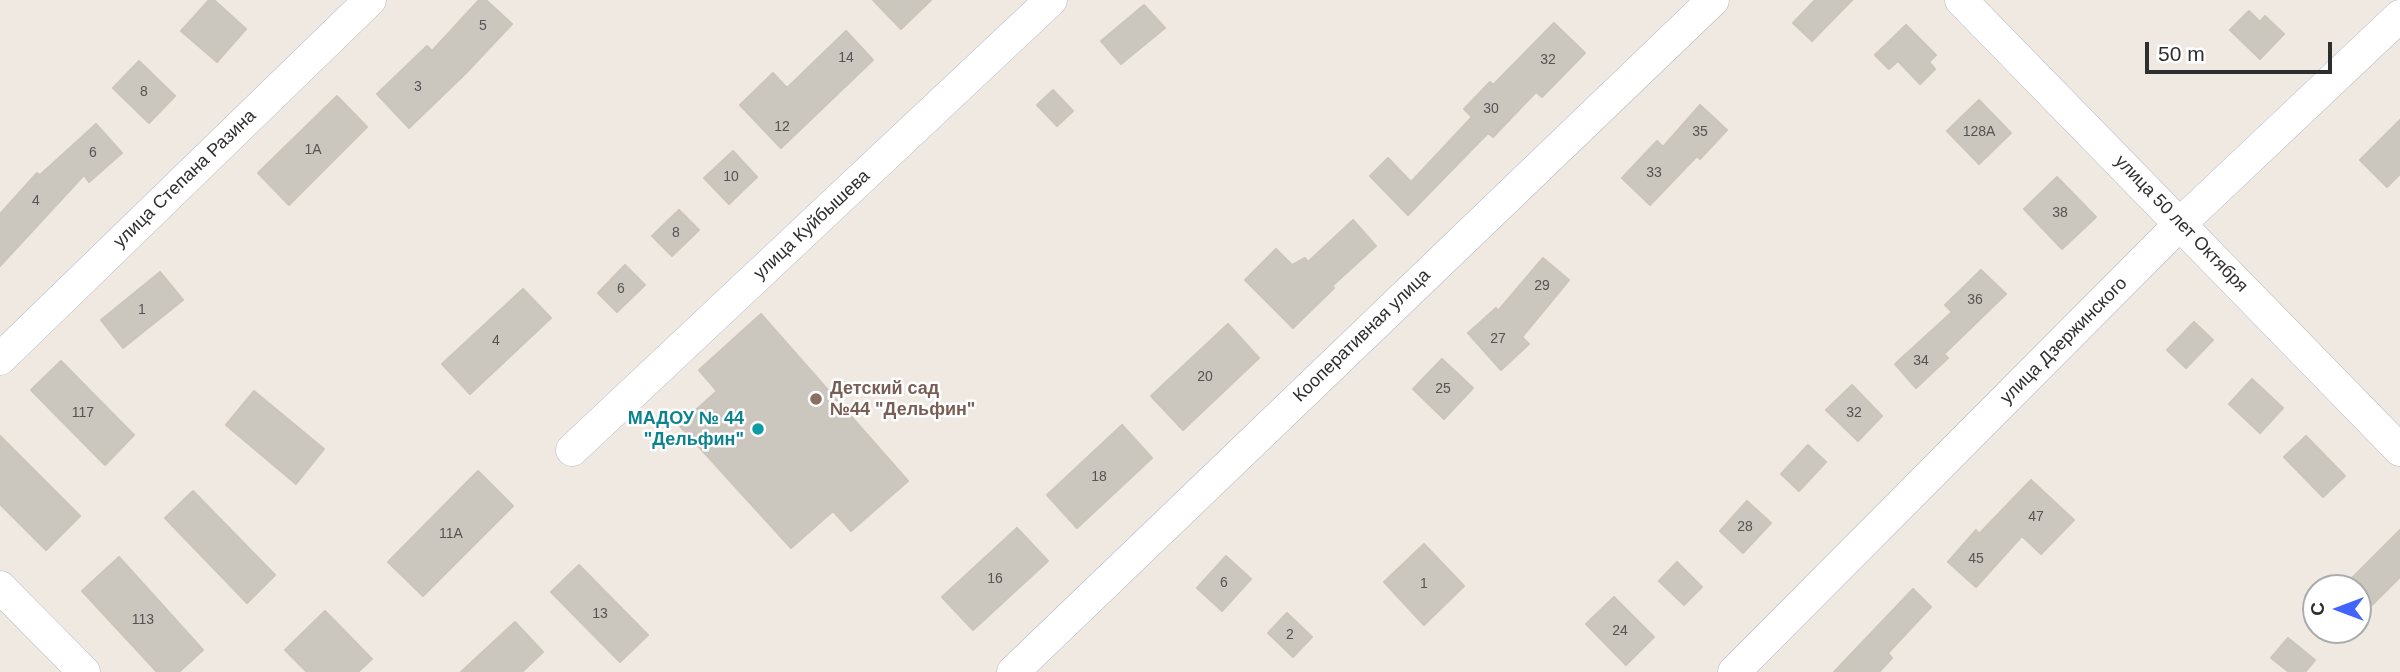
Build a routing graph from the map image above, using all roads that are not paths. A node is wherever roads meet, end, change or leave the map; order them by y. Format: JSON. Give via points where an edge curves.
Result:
{"nodes":[{"id":1,"x":370,"y":0,"type":"edge"},
{"id":2,"x":1051,"y":0,"type":"edge"},
{"id":3,"x":1713,"y":0,"type":"edge"},
{"id":4,"x":1961,"y":0,"type":"edge"},
{"id":5,"x":2400,"y":16,"type":"edge"},
{"id":6,"x":2181,"y":223,"type":"junction"},
{"id":7,"x":0,"y":359,"type":"edge"},
{"id":8,"x":572,"y":450,"type":"dead end"},
{"id":9,"x":2400,"y":450,"type":"edge"},
{"id":10,"x":0,"y":586,"type":"edge"},
{"id":11,"x":83,"y":672,"type":"edge"},
{"id":12,"x":1013,"y":672,"type":"edge"},
{"id":13,"x":1734,"y":672,"type":"edge"}],
"edges":[{"from":1,"to":7,"type":"street","name":"улица Степана Разина"},
{"from":2,"to":8,"type":"street","name":"улица Куйбышева"},
{"from":3,"to":12,"type":"street","name":"Кооперативная улица"},
{"from":4,"to":6,"type":"street","name":"улица 50 лет Октября"},
{"from":5,"to":6,"type":"street","name":"улица Дзержинского"},
{"from":6,"to":9,"type":"street","name":"улица 50 лет Октября"},
{"from":6,"to":13,"type":"street","name":"улица Дзержинского"},
{"from":10,"to":11,"type":"street"}]}
